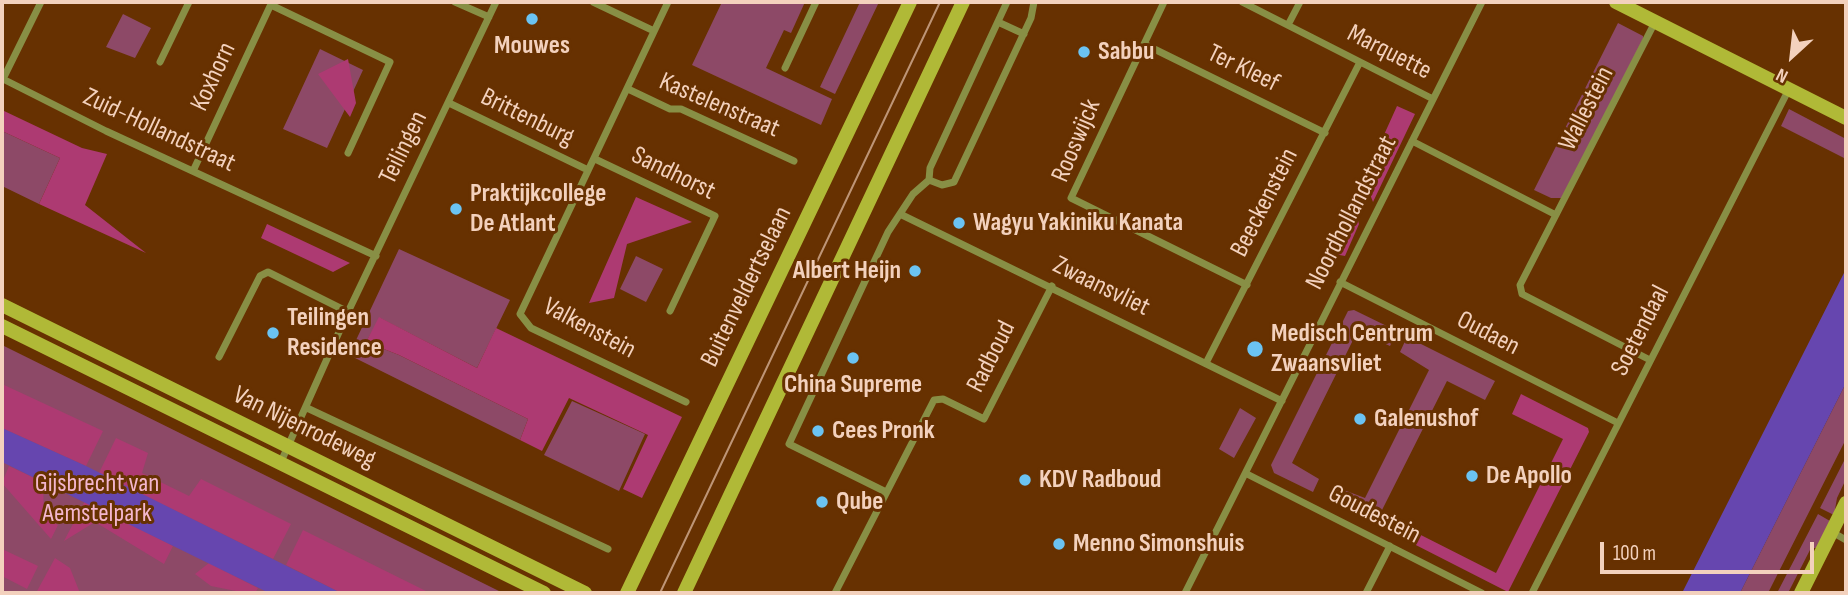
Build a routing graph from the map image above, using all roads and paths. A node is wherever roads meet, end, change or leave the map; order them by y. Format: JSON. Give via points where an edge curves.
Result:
{"nodes":[{"id":1,"x":41,"y":2,"type":"edge"},
{"id":2,"x":189,"y":2,"type":"edge"},
{"id":3,"x":455,"y":2,"type":"edge"},
{"id":4,"x":496,"y":2,"type":"edge"},
{"id":5,"x":593,"y":2,"type":"edge"},
{"id":6,"x":668,"y":2,"type":"edge"},
{"id":7,"x":816,"y":2,"type":"edge"},
{"id":8,"x":910,"y":2,"type":"edge"},
{"id":9,"x":963,"y":2,"type":"edge"},
{"id":10,"x":1007,"y":2,"type":"edge"},
{"id":11,"x":1034,"y":2,"type":"edge"},
{"id":12,"x":1164,"y":2,"type":"edge"},
{"id":13,"x":1242,"y":2,"type":"edge"},
{"id":14,"x":1300,"y":2,"type":"edge"},
{"id":15,"x":1482,"y":2,"type":"edge"},
{"id":16,"x":1616,"y":2,"type":"edge"},
{"id":17,"x":272,"y":3,"type":"edge"},
{"id":18,"x":489,"y":18,"type":"junction"},
{"id":19,"x":998,"y":22,"type":"junction"},
{"id":20,"x":1655,"y":22,"type":"junction"},
{"id":21,"x":1288,"y":25,"type":"junction"},
{"id":22,"x":654,"y":31,"type":"junction"},
{"id":23,"x":1024,"y":34,"type":"junction"},
{"id":24,"x":1144,"y":44,"type":"junction"},
{"id":25,"x":160,"y":62,"type":"dead end"},
{"id":26,"x":1360,"y":62,"type":"junction"},
{"id":27,"x":785,"y":68,"type":"dead end"},
{"id":28,"x":628,"y":89,"type":"junction"},
{"id":29,"x":1788,"y":89,"type":"junction"},
{"id":30,"x":1433,"y":99,"type":"junction"},
{"id":31,"x":449,"y":103,"type":"junction"},
{"id":32,"x":1846,"y":118,"type":"edge"},
{"id":33,"x":1325,"y":133,"type":"junction"},
{"id":34,"x":1412,"y":141,"type":"junction"},
{"id":35,"x":348,"y":153,"type":"dead end"},
{"id":36,"x":595,"y":159,"type":"junction"},
{"id":37,"x":793,"y":161,"type":"dead end"},
{"id":38,"x":194,"y":169,"type":"junction"},
{"id":39,"x":588,"y":170,"type":"junction"},
{"id":40,"x":929,"y":180,"type":"junction"},
{"id":41,"x":900,"y":214,"type":"junction"},
{"id":42,"x":1556,"y":215,"type":"junction"},
{"id":43,"x":376,"y":256,"type":"junction"},
{"id":44,"x":1340,"y":282,"type":"junction"},
{"id":45,"x":1247,"y":285,"type":"junction"},
{"id":46,"x":1052,"y":286,"type":"junction"},
{"id":47,"x":2,"y":305,"type":"edge"},
{"id":48,"x":670,"y":311,"type":"dead end"},
{"id":49,"x":348,"y":312,"type":"junction"},
{"id":50,"x":2,"y":326,"type":"edge"},
{"id":51,"x":219,"y":357,"type":"dead end"},
{"id":52,"x":1650,"y":359,"type":"junction"},
{"id":53,"x":1206,"y":363,"type":"junction"},
{"id":54,"x":1282,"y":401,"type":"junction"},
{"id":55,"x":686,"y":402,"type":"dead end"},
{"id":56,"x":307,"y":408,"type":"junction"},
{"id":57,"x":1618,"y":423,"type":"junction"},
{"id":58,"x":288,"y":448,"type":"junction"},
{"id":59,"x":280,"y":464,"type":"junction"},
{"id":60,"x":1247,"y":474,"type":"junction"},
{"id":61,"x":886,"y":492,"type":"junction"},
{"id":62,"x":1846,"y":503,"type":"edge"},
{"id":63,"x":1832,"y":533,"type":"junction"},
{"id":64,"x":1846,"y":540,"type":"edge"},
{"id":65,"x":1390,"y":546,"type":"junction"},
{"id":66,"x":608,"y":549,"type":"dead end"},
{"id":67,"x":544,"y":593,"type":"edge"},
{"id":68,"x":585,"y":593,"type":"edge"},
{"id":69,"x":627,"y":593,"type":"edge"},
{"id":70,"x":684,"y":593,"type":"edge"},
{"id":71,"x":835,"y":593,"type":"edge"},
{"id":72,"x":1185,"y":593,"type":"edge"},
{"id":73,"x":1366,"y":593,"type":"edge"},
{"id":74,"x":1482,"y":593,"type":"edge"},
{"id":75,"x":1532,"y":593,"type":"edge"},
{"id":76,"x":1801,"y":593,"type":"edge"}],
"edges":[{"from":1,"to":38,"type":"street","name":"Zuid-Hollandstraat","via":[[3,79]]},
{"from":2,"to":25,"type":"street"},
{"from":3,"to":18,"type":"street"},
{"from":4,"to":18,"type":"street","name":"Teilingen"},
{"from":5,"to":22,"type":"street"},
{"from":6,"to":22,"type":"street","name":"Valkenstein"},
{"from":7,"to":27,"type":"street"},
{"from":8,"to":69,"type":"main road","name":"Buitenveldertselaan"},
{"from":9,"to":70,"type":"main road"},
{"from":10,"to":19,"type":"street"},
{"from":11,"to":23,"type":"street"},
{"from":12,"to":24,"type":"street","name":"Rooswijck"},
{"from":13,"to":21,"type":"street","name":"Marquette"},
{"from":14,"to":21,"type":"street"},
{"from":15,"to":30,"type":"street","name":"Noordhollandstraat"},
{"from":16,"to":20,"type":"main road"},
{"from":17,"to":35,"type":"street","via":[[390,62]]},
{"from":17,"to":38,"type":"street","name":"Koxhorn"},
{"from":18,"to":31,"type":"street","name":"Teilingen"},
{"from":19,"to":23,"type":"street"},
{"from":19,"to":40,"type":"street","via":[[930,167]]},
{"from":20,"to":29,"type":"main road"},
{"from":20,"to":42,"type":"street","name":"Wallestein"},
{"from":21,"to":26,"type":"street","name":"Marquette"},
{"from":22,"to":28,"type":"street","name":"Valkenstein"},
{"from":23,"to":40,"type":"street","via":[[954,182],[942,186]]},
{"from":24,"to":33,"type":"street","name":"Ter Kleef"},
{"from":24,"to":45,"type":"street","name":"Rooswijck","via":[[1071,198]]},
{"from":26,"to":30,"type":"street","name":"Marquette"},
{"from":26,"to":33,"type":"street","name":"Beeckenstein"},
{"from":28,"to":36,"type":"street","name":"Valkenstein"},
{"from":28,"to":37,"type":"street","name":"Kastelenstraat"},
{"from":29,"to":32,"type":"main road"},
{"from":29,"to":52,"type":"street","name":"Soetendaal"},
{"from":30,"to":34,"type":"street","name":"Noordhollandstraat"},
{"from":31,"to":39,"type":"street","name":"Brittenburg"},
{"from":31,"to":43,"type":"street","name":"Teilingen"},
{"from":33,"to":45,"type":"street","name":"Beeckenstein"},
{"from":34,"to":42,"type":"street"},
{"from":34,"to":44,"type":"street","name":"Noordhollandstraat"},
{"from":36,"to":39,"type":"street","name":"Valkenstein"},
{"from":36,"to":48,"type":"street","name":"Sandhorst","via":[[715,216]]},
{"from":38,"to":43,"type":"street","name":"Zuid-Hollandstraat"},
{"from":39,"to":55,"type":"street","name":"Valkenstein","via":[[520,314],[531,328]]},
{"from":40,"to":41,"type":"street"},
{"from":41,"to":46,"type":"street","name":"Zwaansvliet"},
{"from":41,"to":61,"type":"street","via":[[789,444]]},
{"from":42,"to":52,"type":"street","name":"Wallestein","via":[[1520,285],[1522,294]]},
{"from":43,"to":49,"type":"street","name":"Teilingen"},
{"from":44,"to":54,"type":"street","name":"Noordhollandstraat"},
{"from":44,"to":57,"type":"street","name":"Oudaen"},
{"from":45,"to":53,"type":"street","name":"Beeckenstein"},
{"from":46,"to":53,"type":"street","name":"Zwaansvliet"},
{"from":46,"to":61,"type":"street","name":"Radboud","via":[[984,419],[943,399],[934,400]]},
{"from":47,"to":58,"type":"main road","name":"Van Nijenrodeweg"},
{"from":49,"to":51,"type":"street","via":[[268,272],[260,276]]},
{"from":49,"to":56,"type":"street","name":"Teilingen"},
{"from":50,"to":59,"type":"main road","name":"Van Nijenrodeweg"},
{"from":52,"to":57,"type":"street","name":"Soetendaal"},
{"from":53,"to":54,"type":"street","name":"Zwaansvliet"},
{"from":54,"to":60,"type":"street","name":"Noordhollandstraat"},
{"from":56,"to":58,"type":"street","name":"Teilingen"},
{"from":56,"to":66,"type":"street","name":"Van Nijenrodeweg"},
{"from":57,"to":75,"type":"street","name":"Soetendaal"},
{"from":58,"to":59,"type":"street","name":"Teilingen"},
{"from":58,"to":68,"type":"main road","name":"Van Nijenrodeweg"},
{"from":59,"to":67,"type":"main road","name":"Van Nijenrodeweg"},
{"from":60,"to":65,"type":"street","name":"Goudestein"},
{"from":60,"to":72,"type":"street","name":"Noordhollandstraat"},
{"from":61,"to":71,"type":"street","name":"Radboud"},
{"from":62,"to":63,"type":"main road"},
{"from":63,"to":64,"type":"street"},
{"from":63,"to":76,"type":"main road"},
{"from":65,"to":73,"type":"street"},
{"from":65,"to":74,"type":"street","name":"Goudestein"}]}
